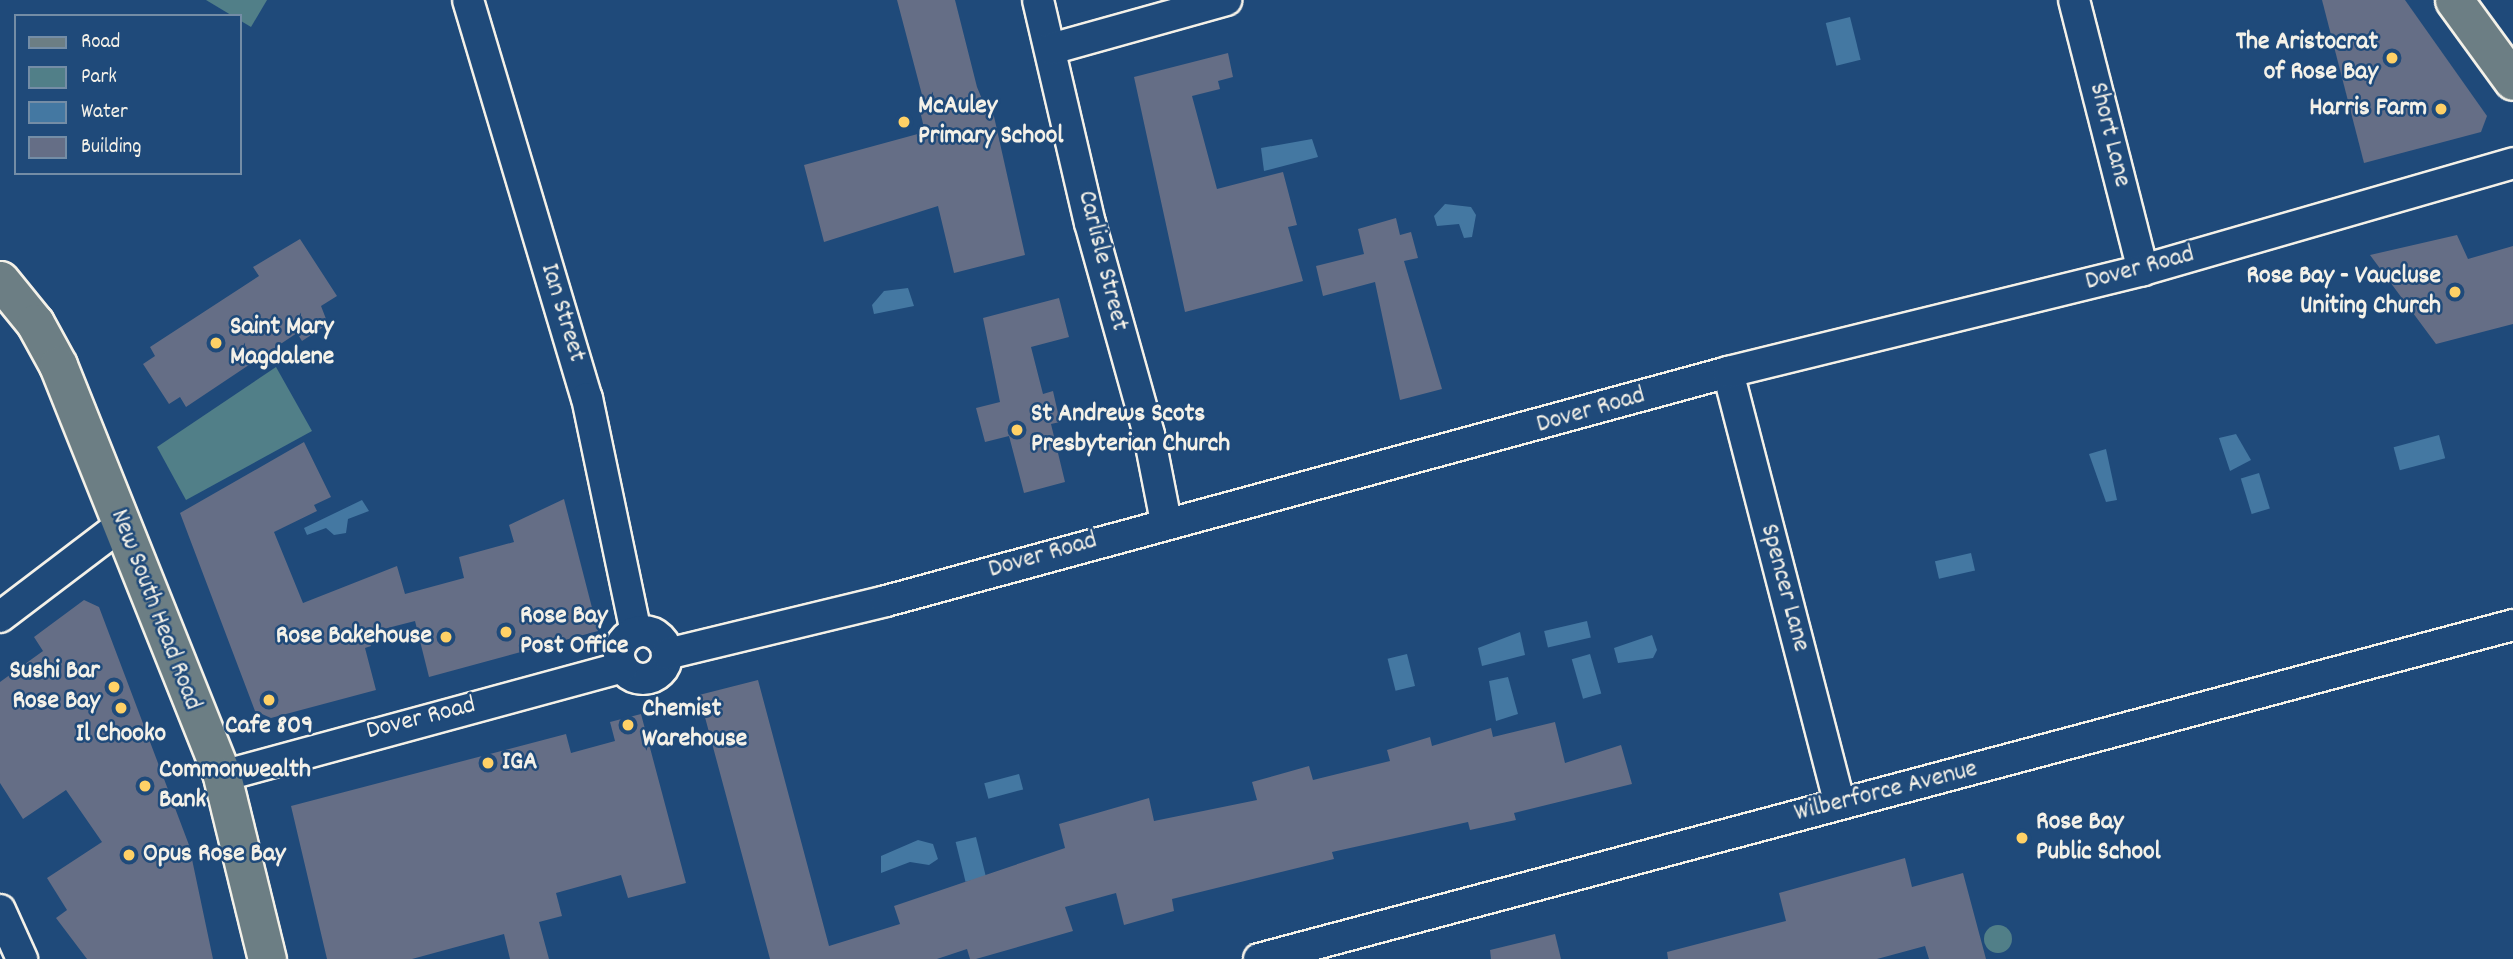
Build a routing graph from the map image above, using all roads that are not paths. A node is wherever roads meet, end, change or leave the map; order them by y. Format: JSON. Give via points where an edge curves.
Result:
{"nodes":[{"id":1,"x":468,"y":0,"type":"edge"},
{"id":2,"x":1038,"y":0,"type":"edge"},
{"id":3,"x":1226,"y":0,"type":"edge"},
{"id":4,"x":2074,"y":0,"type":"edge"},
{"id":5,"x":2454,"y":0,"type":"edge"},
{"id":6,"x":1051,"y":49,"type":"junction"},
{"id":7,"x":2513,"y":81,"type":"edge"},
{"id":8,"x":2513,"y":163,"type":"edge"},
{"id":9,"x":2143,"y":270,"type":"junction"},
{"id":10,"x":0,"y":280,"type":"edge"},
{"id":11,"x":1728,"y":372,"type":"junction"},
{"id":12,"x":1166,"y":522,"type":"junction"},
{"id":13,"x":121,"y":525,"type":"junction"},
{"id":14,"x":0,"y":617,"type":"edge"},
{"id":15,"x":2513,"y":625,"type":"edge"},
{"id":16,"x":636,"y":632,"type":"junction"},
{"id":17,"x":667,"y":654,"type":"junction"},
{"id":18,"x":622,"y":667,"type":"junction"},
{"id":19,"x":222,"y":776,"type":"junction"},
{"id":20,"x":1840,"y":804,"type":"junction"},
{"id":21,"x":0,"y":910,"type":"edge"},
{"id":22,"x":22,"y":959,"type":"edge"},
{"id":23,"x":267,"y":959,"type":"edge"},
{"id":24,"x":1259,"y":959,"type":"edge"}],
"edges":[{"from":1,"to":16,"type":"street","name":"Ian Street","via":[[587,398]]},
{"from":2,"to":6,"type":"street","name":"Carlisle Street"},
{"from":3,"to":6,"type":"street"},
{"from":4,"to":9,"type":"street","name":"Short Lane"},
{"from":5,"to":7,"type":"main road"},
{"from":6,"to":12,"type":"street","name":"Carlisle Street"},
{"from":8,"to":9,"type":"street","name":"Dover Road"},
{"from":9,"to":11,"type":"street","name":"Dover Road"},
{"from":10,"to":13,"type":"main road","name":"New South Head Road","via":[[36,323],[58,365]]},
{"from":11,"to":12,"type":"street","name":"Dover Road"},
{"from":11,"to":20,"type":"street","name":"Spencer Lane"},
{"from":12,"to":17,"type":"street","name":"Dover Road","via":[[853,610]]},
{"from":13,"to":14,"type":"street"},
{"from":13,"to":19,"type":"main road","name":"New South Head Road"},
{"from":15,"to":20,"type":"street","name":"Wilberforce Avenue"},
{"from":16,"to":17,"type":"street","via":[[657,635]]},
{"from":16,"to":18,"type":"street","via":[[623,642]]},
{"from":17,"to":18,"type":"street","via":[[660,671],[648,678],[633,676]]},
{"from":18,"to":19,"type":"street","name":"Dover Road"},
{"from":19,"to":23,"type":"main road","name":"New South Head Road"},
{"from":20,"to":24,"type":"street","name":"Wilberforce Avenue"},
{"from":21,"to":22,"type":"street"}]}
